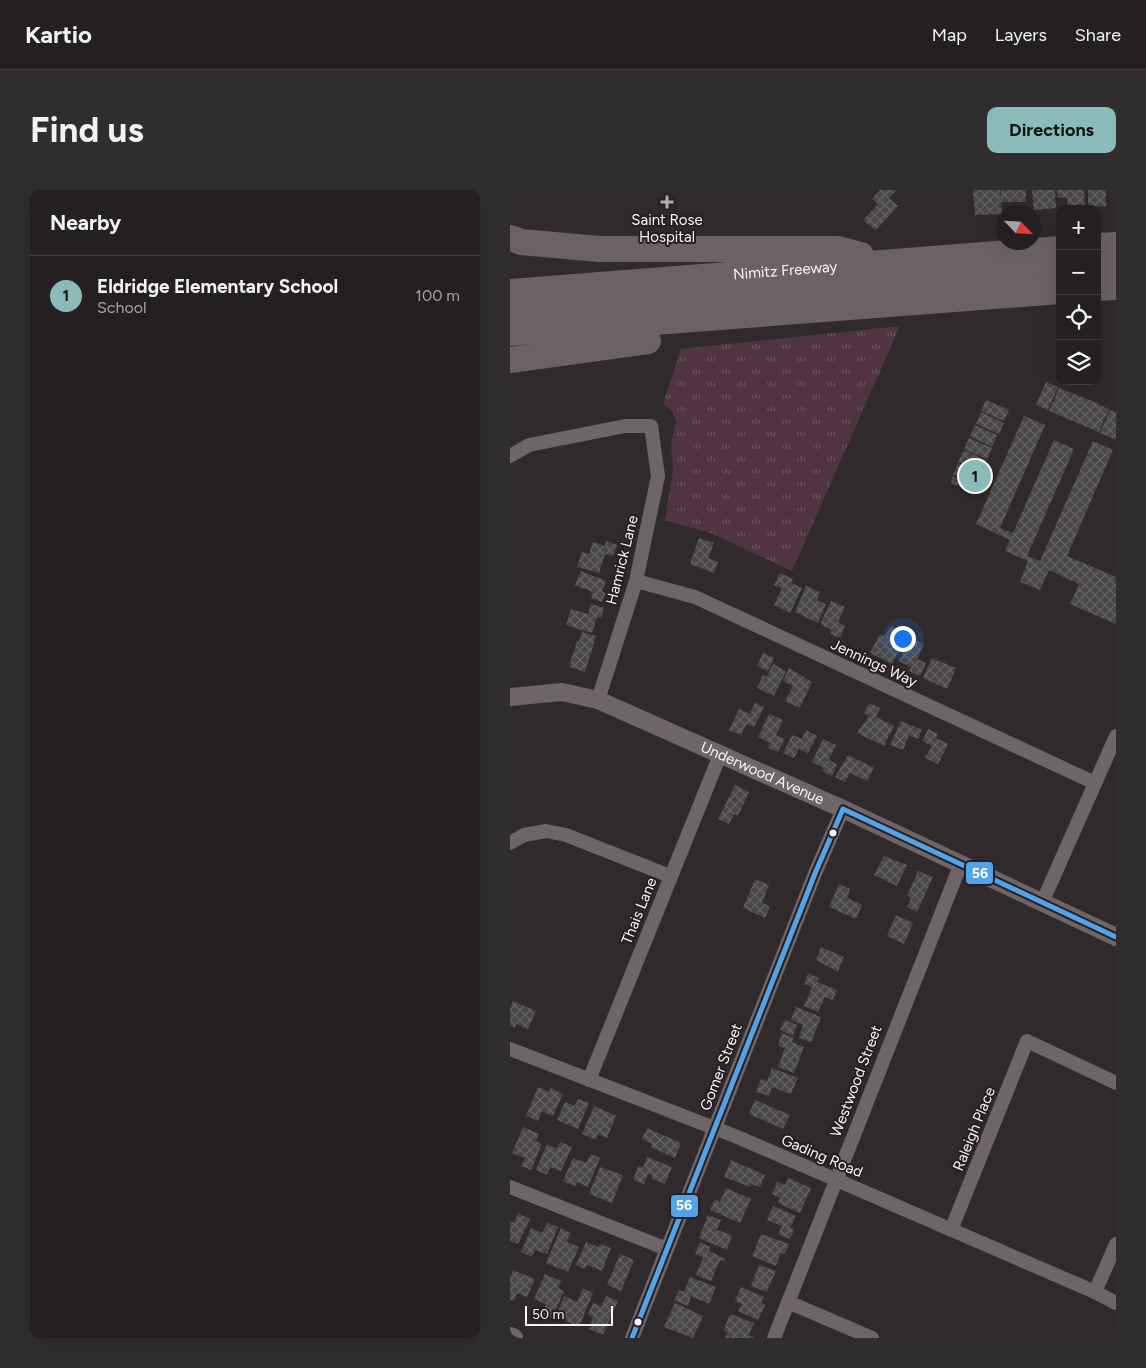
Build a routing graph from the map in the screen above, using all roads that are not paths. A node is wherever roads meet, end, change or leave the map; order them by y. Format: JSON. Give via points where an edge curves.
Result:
{"nodes":[{"id":1,"x":510,"y":238,"type":"edge"},
{"id":2,"x":1116,"y":244,"type":"edge"},
{"id":3,"x":1101,"y":246,"type":"edge"},
{"id":4,"x":599,"y":249,"type":"junction"},
{"id":5,"x":1056,"y":249,"type":"edge"},
{"id":6,"x":510,"y":257,"type":"edge"},
{"id":7,"x":893,"y":263,"type":"junction"},
{"id":8,"x":1116,"y":266,"type":"edge"},
{"id":9,"x":1101,"y":268,"type":"edge"},
{"id":10,"x":1056,"y":271,"type":"edge"},
{"id":11,"x":1116,"y":287,"type":"edge"},
{"id":12,"x":1101,"y":288,"type":"edge"},
{"id":13,"x":1056,"y":291,"type":"edge"},
{"id":14,"x":510,"y":292,"type":"edge"},
{"id":15,"x":510,"y":314,"type":"edge"},
{"id":16,"x":748,"y":317,"type":"junction"},
{"id":17,"x":510,"y":333,"type":"edge"},
{"id":18,"x":511,"y":360,"type":"edge"},
{"id":19,"x":510,"y":456,"type":"edge"},
{"id":20,"x":636,"y":581,"type":"junction"},
{"id":21,"x":510,"y":697,"type":"edge"},
{"id":22,"x":598,"y":700,"type":"junction"},
{"id":23,"x":1116,"y":736,"type":"edge"},
{"id":24,"x":720,"y":755,"type":"junction"},
{"id":25,"x":1095,"y":783,"type":"junction"},
{"id":26,"x":843,"y":809,"type":"junction"},
{"id":27,"x":510,"y":843,"type":"edge"},
{"id":28,"x":960,"y":866,"type":"junction"},
{"id":29,"x":670,"y":876,"type":"junction"},
{"id":30,"x":1042,"y":903,"type":"junction"},
{"id":31,"x":1116,"y":937,"type":"edge"},
{"id":32,"x":510,"y":1049,"type":"edge"},
{"id":33,"x":589,"y":1080,"type":"junction"},
{"id":34,"x":1116,"y":1082,"type":"edge"},
{"id":35,"x":715,"y":1128,"type":"junction"},
{"id":36,"x":835,"y":1180,"type":"junction"},
{"id":37,"x":510,"y":1187,"type":"edge"},
{"id":38,"x":951,"y":1230,"type":"junction"},
{"id":39,"x":1116,"y":1244,"type":"edge"},
{"id":40,"x":667,"y":1249,"type":"junction"},
{"id":41,"x":1095,"y":1292,"type":"junction"},
{"id":42,"x":788,"y":1302,"type":"junction"},
{"id":43,"x":1116,"y":1303,"type":"edge"},
{"id":44,"x":632,"y":1338,"type":"edge"},
{"id":45,"x":774,"y":1338,"type":"edge"},
{"id":46,"x":872,"y":1338,"type":"edge"}],
"edges":[{"from":1,"to":4,"type":"highway","via":[[521,242]]},
{"from":2,"to":3,"type":"highway"},
{"from":4,"to":6,"type":"highway"},
{"from":4,"to":7,"type":"highway","via":[[838,249]]},
{"from":5,"to":7,"type":"highway","name":"Nimitz Freeway"},
{"from":7,"to":14,"type":"highway","name":"Nimitz Freeway"},
{"from":8,"to":9,"type":"highway"},
{"from":10,"to":15,"type":"highway"},
{"from":11,"to":12,"type":"highway"},
{"from":13,"to":16,"type":"highway"},
{"from":16,"to":17,"type":"highway"},
{"from":16,"to":18,"type":"highway","via":[[723,333]]},
{"from":19,"to":20,"type":"street","name":"Hamrick Lane","via":[[529,445],[625,426],[651,426],[658,476]]},
{"from":20,"to":22,"type":"street","name":"Hamrick Lane"},
{"from":20,"to":25,"type":"street","name":"Jennings Way","via":[[695,597]]},
{"from":21,"to":22,"type":"street","name":"Underwood Avenue","via":[[562,692]]},
{"from":22,"to":24,"type":"street","name":"Underwood Avenue"},
{"from":23,"to":25,"type":"street"},
{"from":24,"to":26,"type":"street","name":"Underwood Avenue"},
{"from":24,"to":29,"type":"street","name":"Thais Lane"},
{"from":25,"to":30,"type":"street"},
{"from":26,"to":28,"type":"street","name":"Underwood Avenue"},
{"from":26,"to":35,"type":"street","name":"Gomer Street"},
{"from":27,"to":29,"type":"street","via":[[524,835],[546,831],[566,835]]},
{"from":28,"to":30,"type":"street","name":"Underwood Avenue"},
{"from":28,"to":36,"type":"street","name":"Westwood Street"},
{"from":29,"to":33,"type":"street","name":"Thais Lane"},
{"from":30,"to":31,"type":"street","name":"Underwood Avenue"},
{"from":32,"to":33,"type":"street","name":"Gading Road"},
{"from":33,"to":35,"type":"street","name":"Gading Road"},
{"from":34,"to":38,"type":"street","name":"Raleigh Place","via":[[1027,1041]]},
{"from":35,"to":36,"type":"street","name":"Gading Road"},
{"from":35,"to":40,"type":"street","name":"Gomer Street"},
{"from":36,"to":38,"type":"street","name":"Gading Road"},
{"from":36,"to":42,"type":"street","name":"Westwood Street"},
{"from":37,"to":40,"type":"street"},
{"from":38,"to":41,"type":"street","name":"Gading Road"},
{"from":39,"to":41,"type":"street"},
{"from":40,"to":44,"type":"street","name":"Gomer Street"},
{"from":41,"to":43,"type":"street","name":"Gading Road"},
{"from":42,"to":45,"type":"street","name":"Westwood Street"},
{"from":42,"to":46,"type":"street"}]}
